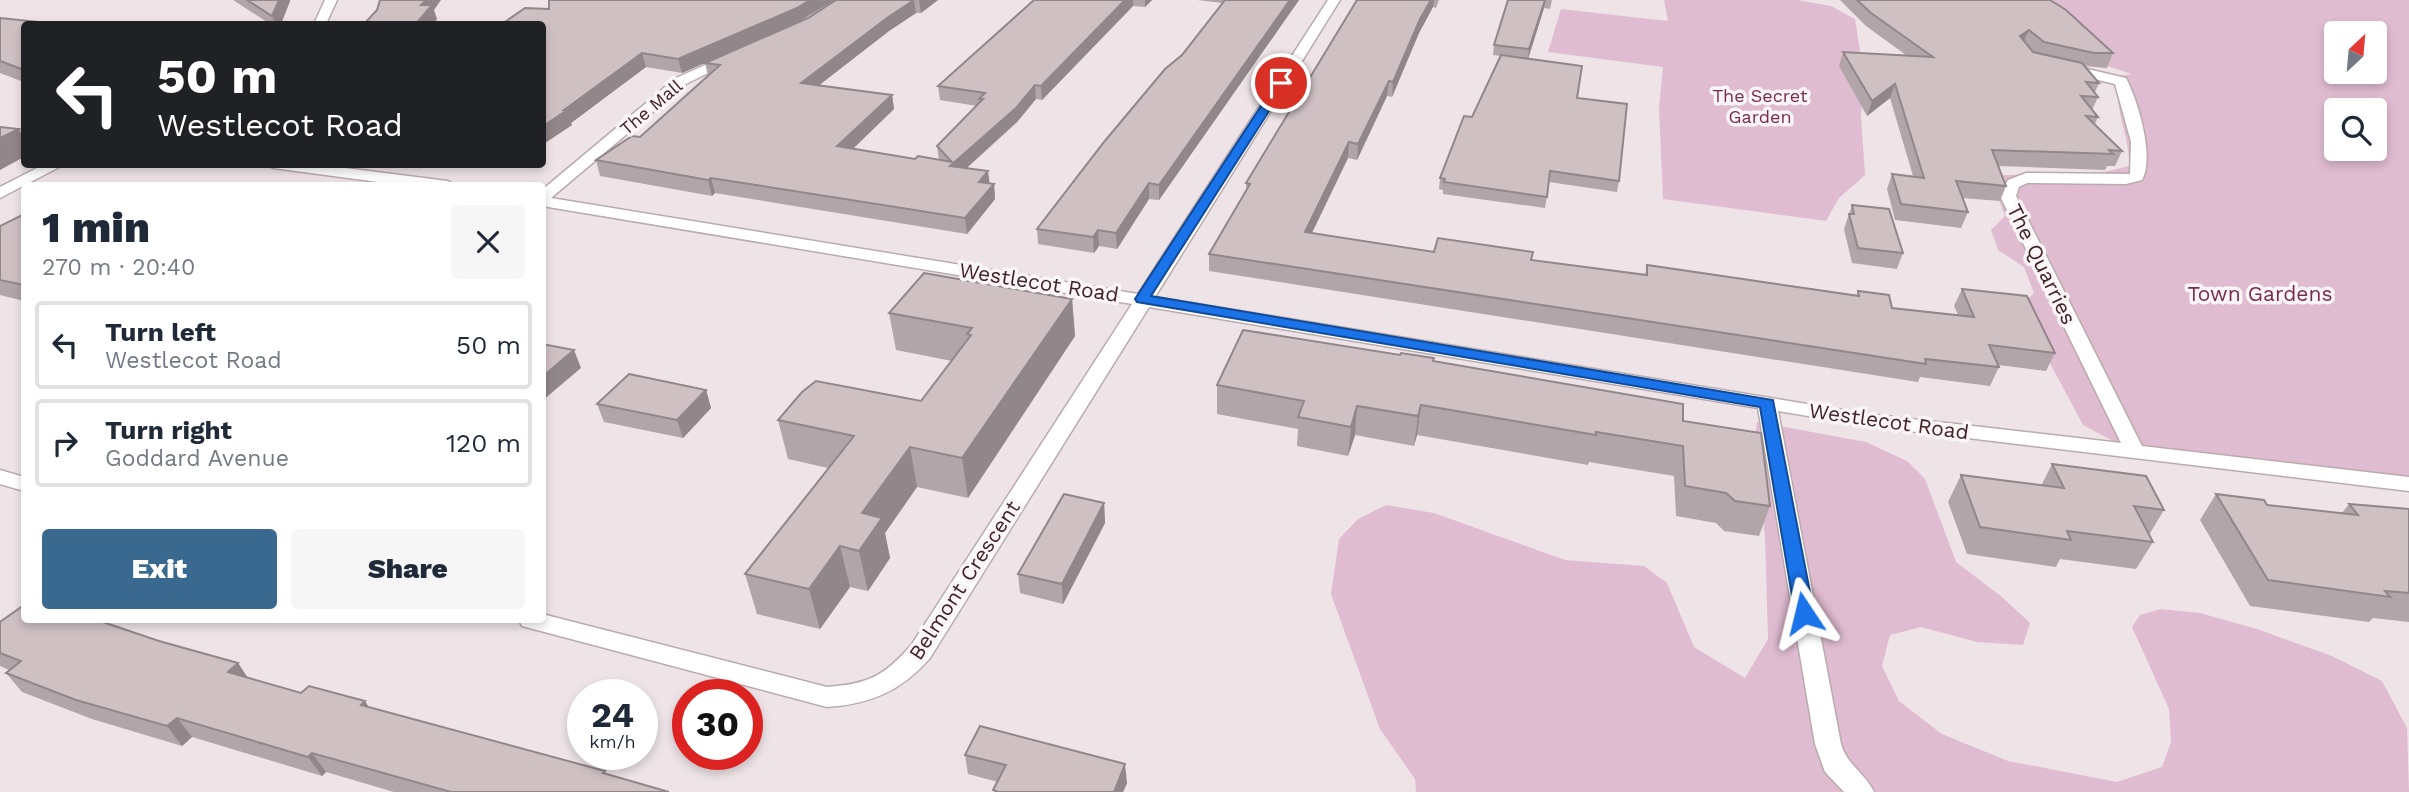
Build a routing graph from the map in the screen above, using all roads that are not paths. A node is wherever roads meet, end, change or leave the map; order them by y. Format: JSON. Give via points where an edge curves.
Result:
{"nodes":[{"id":1,"x":331,"y":0,"type":"edge"},
{"id":2,"x":1334,"y":0,"type":"edge"},
{"id":3,"x":321,"y":21,"type":"edge"},
{"id":4,"x":744,"y":53,"type":"edge"},
{"id":5,"x":2046,"y":64,"type":"edge"},
{"id":6,"x":50,"y":168,"type":"edge"},
{"id":7,"x":305,"y":168,"type":"edge"},
{"id":8,"x":21,"y":182,"type":"edge"},
{"id":9,"x":22,"y":182,"type":"edge"},
{"id":10,"x":416,"y":182,"type":"edge"},
{"id":11,"x":0,"y":193,"type":"edge"},
{"id":12,"x":546,"y":196,"type":"edge"},
{"id":13,"x":546,"y":200,"type":"edge"},
{"id":14,"x":1142,"y":299,"type":"junction"},
{"id":15,"x":1767,"y":404,"type":"junction"},
{"id":16,"x":2135,"y":452,"type":"junction"},
{"id":17,"x":0,"y":477,"type":"edge"},
{"id":18,"x":21,"y":483,"type":"edge"},
{"id":19,"x":2409,"y":484,"type":"edge"},
{"id":20,"x":541,"y":623,"type":"edge"},
{"id":21,"x":1861,"y":792,"type":"edge"}],
"edges":[{"from":1,"to":3,"type":"street"},
{"from":2,"to":14,"type":"street","name":"Belmont Crescent"},
{"from":4,"to":12,"type":"street","name":"The Mall","via":[[681,81]]},
{"from":5,"to":16,"type":"street","name":"The Quarries","via":[[2121,81],[2141,158],[2137,177],[2026,178],[2015,180],[2008,195]]},
{"from":6,"to":9,"type":"street"},
{"from":7,"to":10,"type":"street"},
{"from":8,"to":11,"type":"street"},
{"from":13,"to":14,"type":"street","name":"Westlecot Road"},
{"from":14,"to":15,"type":"street","name":"Westlecot Road"},
{"from":14,"to":20,"type":"street","name":"Belmont Crescent","via":[[920,651],[893,681],[877,690],[827,697]]},
{"from":15,"to":16,"type":"street","name":"Westlecot Road"},
{"from":15,"to":21,"type":"street","via":[[1828,744],[1834,764]]},
{"from":16,"to":19,"type":"street","name":"Westlecot Road"},
{"from":17,"to":18,"type":"street"}]}
